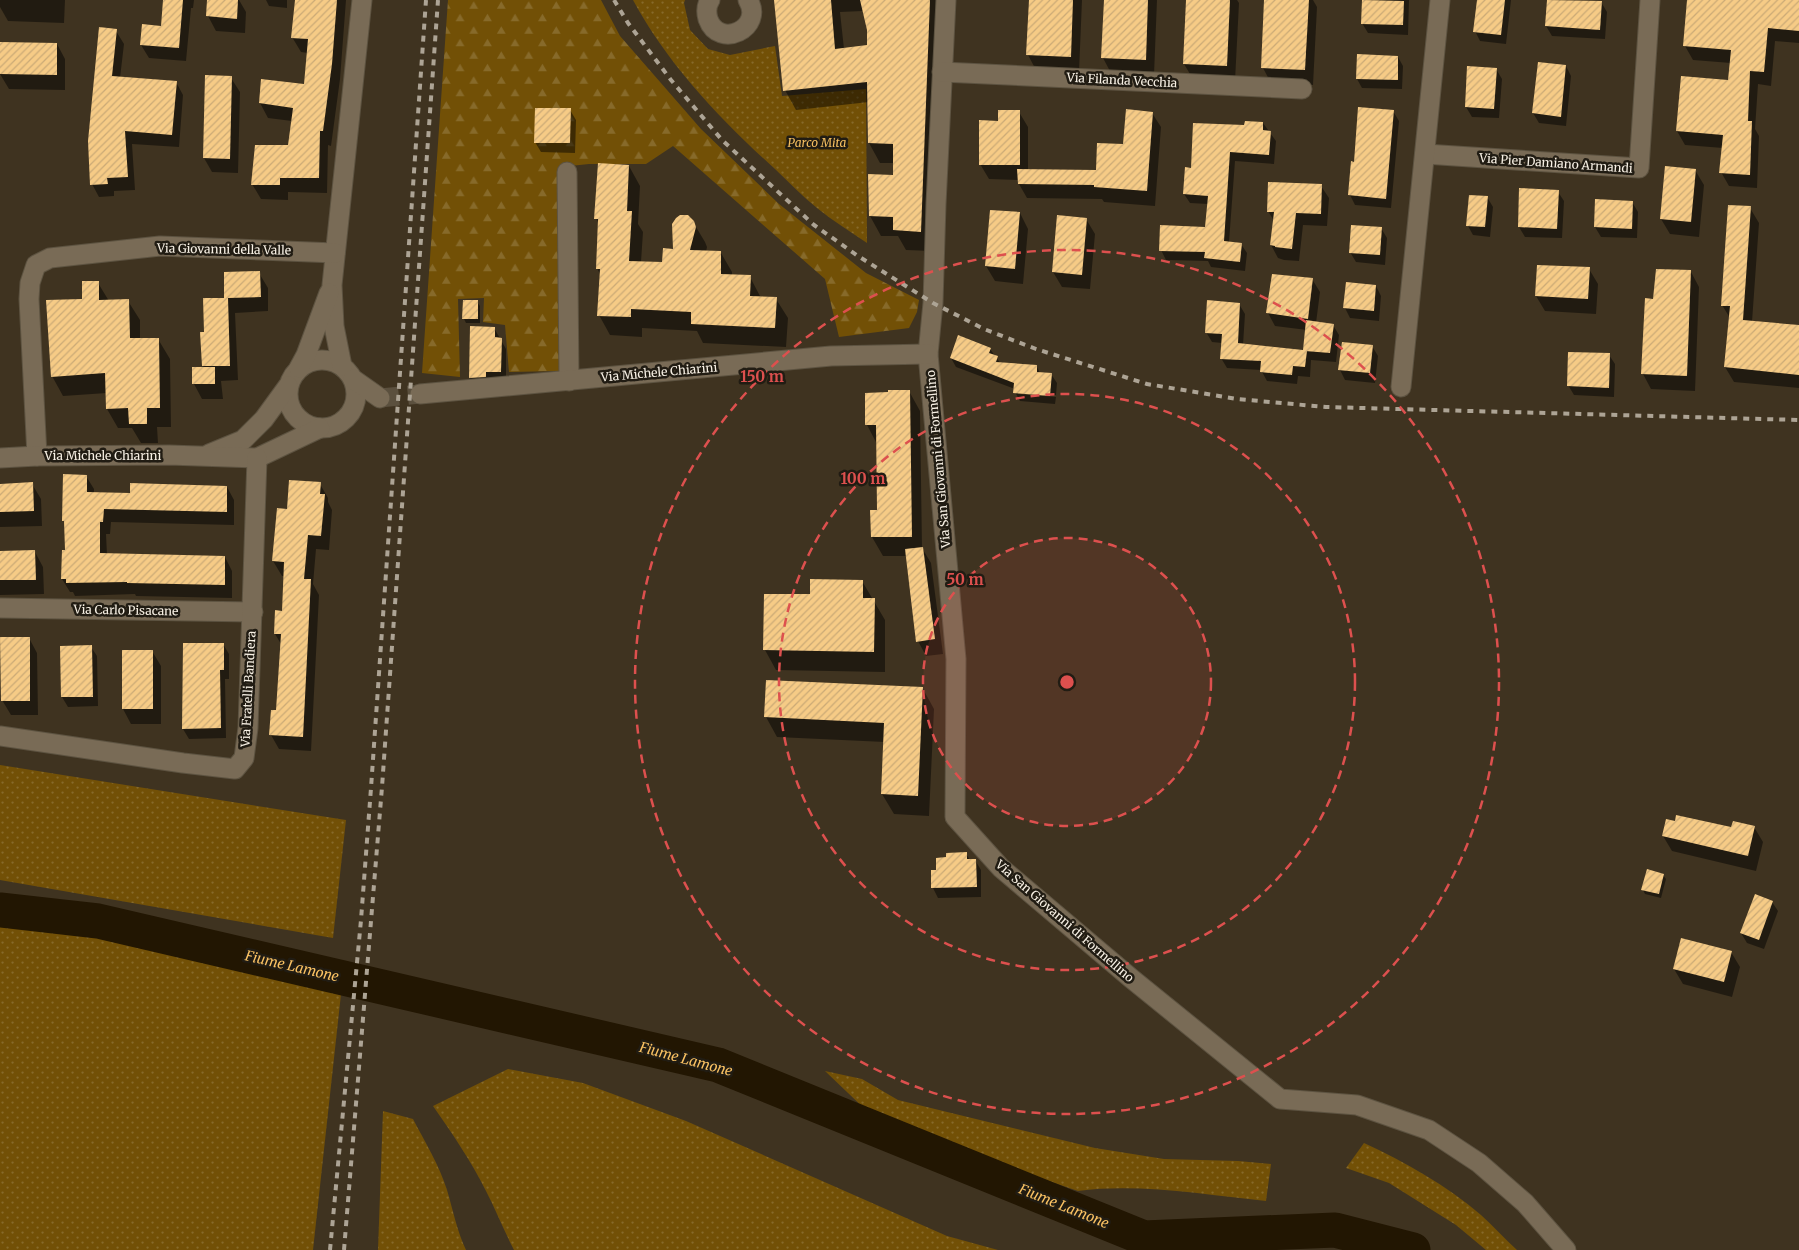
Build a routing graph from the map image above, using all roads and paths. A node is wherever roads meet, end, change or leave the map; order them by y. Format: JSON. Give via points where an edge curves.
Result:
{"nodes":[{"id":1,"x":362,"y":0,"type":"edge"},
{"id":2,"x":710,"y":0,"type":"edge"},
{"id":3,"x":748,"y":0,"type":"edge"},
{"id":4,"x":946,"y":0,"type":"edge"},
{"id":5,"x":1440,"y":0,"type":"edge"},
{"id":6,"x":1650,"y":0,"type":"edge"},
{"id":7,"x":942,"y":72,"type":"junction"},
{"id":8,"x":1302,"y":89,"type":"dead end"},
{"id":9,"x":1425,"y":154,"type":"junction"},
{"id":10,"x":567,"y":172,"type":"dead end"},
{"id":11,"x":335,"y":252,"type":"junction"},
{"id":12,"x":332,"y":285,"type":"junction"},
{"id":13,"x":928,"y":354,"type":"junction"},
{"id":14,"x":299,"y":368,"type":"junction"},
{"id":15,"x":348,"y":372,"type":"junction"},
{"id":16,"x":569,"y":381,"type":"junction"},
{"id":17,"x":288,"y":386,"type":"junction"},
{"id":18,"x":1401,"y":387,"type":"dead end"},
{"id":19,"x":420,"y":394,"type":"tunnel mouth"},
{"id":20,"x":354,"y":407,"type":"junction"},
{"id":21,"x":320,"y":428,"type":"junction"},
{"id":22,"x":206,"y":455,"type":"junction"},
{"id":23,"x":37,"y":456,"type":"junction"},
{"id":24,"x":0,"y":458,"type":"edge"},
{"id":25,"x":257,"y":458,"type":"junction"},
{"id":26,"x":0,"y":608,"type":"edge"},
{"id":27,"x":252,"y":612,"type":"junction"},
{"id":28,"x":0,"y":736,"type":"edge"},
{"id":29,"x":1566,"y":1250,"type":"edge"}],
"edges":[{"from":1,"to":11,"type":"street"},
{"from":2,"to":3,"type":"street","via":[[706,14],[710,25],[728,35],[736,33],[749,22],[752,12]]},
{"from":4,"to":7,"type":"street"},
{"from":5,"to":9,"type":"street"},
{"from":6,"to":9,"type":"street","name":"Via Pier Damiano Armandi","via":[[1639,168]]},
{"from":7,"to":8,"type":"street","name":"Via Filanda Vecchia"},
{"from":7,"to":13,"type":"street"},
{"from":9,"to":18,"type":"street"},
{"from":10,"to":16,"type":"street"},
{"from":11,"to":12,"type":"street"},
{"from":11,"to":23,"type":"street","name":"Via Giovanni della Valle","via":[[160,246],[50,258],[36,265],[30,283],[30,299]]},
{"from":12,"to":14,"type":"street"},
{"from":12,"to":15,"type":"street","via":[[334,326]]},
{"from":13,"to":16,"type":"street","name":"Via Michele Chiarini","via":[[831,356]]},
{"from":13,"to":29,"type":"street","name":"Via San Giovanni di Formellino","via":[[956,659],[955,816],[1001,868],[1280,1098],[1357,1105],[1429,1130],[1479,1163],[1525,1203]]},
{"from":14,"to":15,"type":"street","via":[[320,359],[332,361]]},
{"from":14,"to":17,"type":"street"},
{"from":15,"to":20,"type":"street","via":[[356,388]]},
{"from":15,"to":20,"type":"street","via":[[380,398]]},
{"from":16,"to":19,"type":"street","name":"Via Michele Chiarini"},
{"from":17,"to":21,"type":"street","via":[[291,410],[308,426]]},
{"from":17,"to":22,"type":"street","name":"Via Michele Chiarini","via":[[264,419],[243,440]]},
{"from":20,"to":21,"type":"street","via":[[340,423]]},
{"from":21,"to":25,"type":"street","name":"Via Michele Chiarini"},
{"from":22,"to":23,"type":"street","name":"Via Michele Chiarini"},
{"from":22,"to":25,"type":"street","name":"Via Michele Chiarini"},
{"from":23,"to":24,"type":"street","name":"Via Michele Chiarini"},
{"from":25,"to":27,"type":"street","name":"Via Fratelli Bandiera"},
{"from":26,"to":27,"type":"street","name":"Via Carlo Pisacane"},
{"from":27,"to":28,"type":"street","name":"Via Fratelli Bandiera","via":[[248,728],[244,758],[235,769]]}]}
